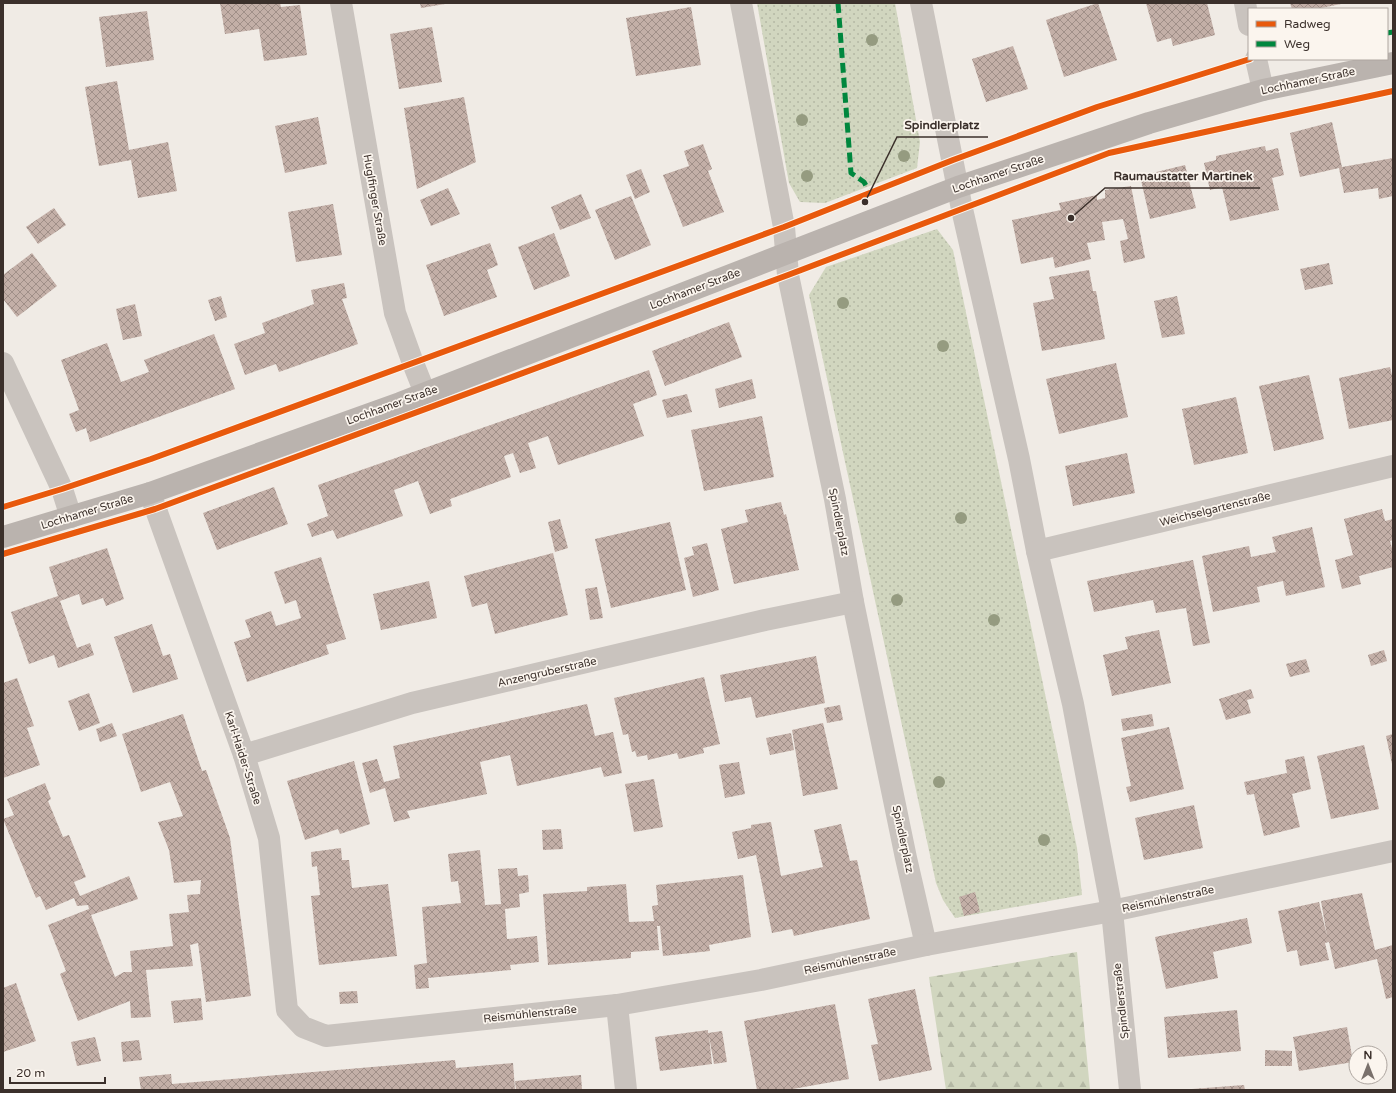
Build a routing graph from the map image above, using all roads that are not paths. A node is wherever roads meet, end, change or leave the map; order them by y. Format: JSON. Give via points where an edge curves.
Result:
{"nodes":[{"id":1,"x":340,"y":3,"type":"edge"},
{"id":2,"x":741,"y":3,"type":"edge"},
{"id":3,"x":921,"y":3,"type":"edge"},
{"id":4,"x":1244,"y":3,"type":"edge"},
{"id":5,"x":1248,"y":21,"type":"edge"},
{"id":6,"x":1256,"y":60,"type":"edge"},
{"id":7,"x":1393,"y":63,"type":"edge"},
{"id":8,"x":1263,"y":90,"type":"junction"},
{"id":9,"x":958,"y":187,"type":"junction"},
{"id":10,"x":787,"y":253,"type":"junction"},
{"id":11,"x":3,"y":363,"type":"edge"},
{"id":12,"x":425,"y":393,"type":"junction"},
{"id":13,"x":1393,"y":466,"type":"edge"},
{"id":14,"x":150,"y":493,"type":"junction"},
{"id":15,"x":72,"y":517,"type":"junction"},
{"id":16,"x":3,"y":537,"type":"edge"},
{"id":17,"x":1037,"y":551,"type":"junction"},
{"id":18,"x":853,"y":602,"type":"junction"},
{"id":19,"x":244,"y":755,"type":"junction"},
{"id":20,"x":1393,"y":851,"type":"edge"},
{"id":21,"x":1112,"y":911,"type":"junction"},
{"id":22,"x":926,"y":944,"type":"junction"},
{"id":23,"x":617,"y":1005,"type":"junction"},
{"id":24,"x":303,"y":1026,"type":"joint"},
{"id":25,"x":626,"y":1090,"type":"edge"},
{"id":26,"x":1130,"y":1090,"type":"edge"}],
"edges":[{"from":1,"to":12,"type":"street","name":"Huglfinger Straße","via":[[395,313]]},
{"from":2,"to":10,"type":"street","name":"Spindlerplatz"},
{"from":3,"to":9,"type":"street"},
{"from":4,"to":5,"type":"street"},
{"from":6,"to":8,"type":"street"},
{"from":7,"to":8,"type":"main road","name":"Lochhamer Straße"},
{"from":8,"to":9,"type":"main road","name":"Lochhamer Straße","via":[[1149,123]]},
{"from":9,"to":10,"type":"main road","name":"Lochhamer Straße"},
{"from":9,"to":17,"type":"street","via":[[1018,452]]},
{"from":10,"to":12,"type":"main road","name":"Lochhamer Straße"},
{"from":10,"to":18,"type":"street","name":"Spindlerplatz","via":[[788,275],[835,499]]},
{"from":11,"to":15,"type":"street","via":[[62,489]]},
{"from":12,"to":14,"type":"main road","name":"Lochhamer Straße"},
{"from":13,"to":17,"type":"street","name":"Weichselgartenstraße"},
{"from":14,"to":15,"type":"main road","name":"Lochhamer Straße"},
{"from":14,"to":19,"type":"street","name":"Karl-Haider-Straße"},
{"from":15,"to":16,"type":"main road","name":"Lochhamer Straße"},
{"from":17,"to":21,"type":"street","via":[[1073,704]]},
{"from":18,"to":19,"type":"street","name":"Anzengruberstraße","via":[[764,620],[412,703]]},
{"from":18,"to":22,"type":"street","name":"Spindlerplatz"},
{"from":19,"to":24,"type":"street","name":"Karl-Haider-Straße","via":[[269,838],[287,1010]]},
{"from":20,"to":21,"type":"street","name":"Reismühlenstraße"},
{"from":21,"to":22,"type":"street","name":"Reismühlenstraße"},
{"from":21,"to":26,"type":"street","name":"Spindlerstraße"},
{"from":22,"to":23,"type":"street","name":"Reismühlenstraße","via":[[761,980]]},
{"from":23,"to":24,"type":"street","name":"Reismühlenstraße","via":[[326,1036]]},
{"from":23,"to":25,"type":"street"}]}
